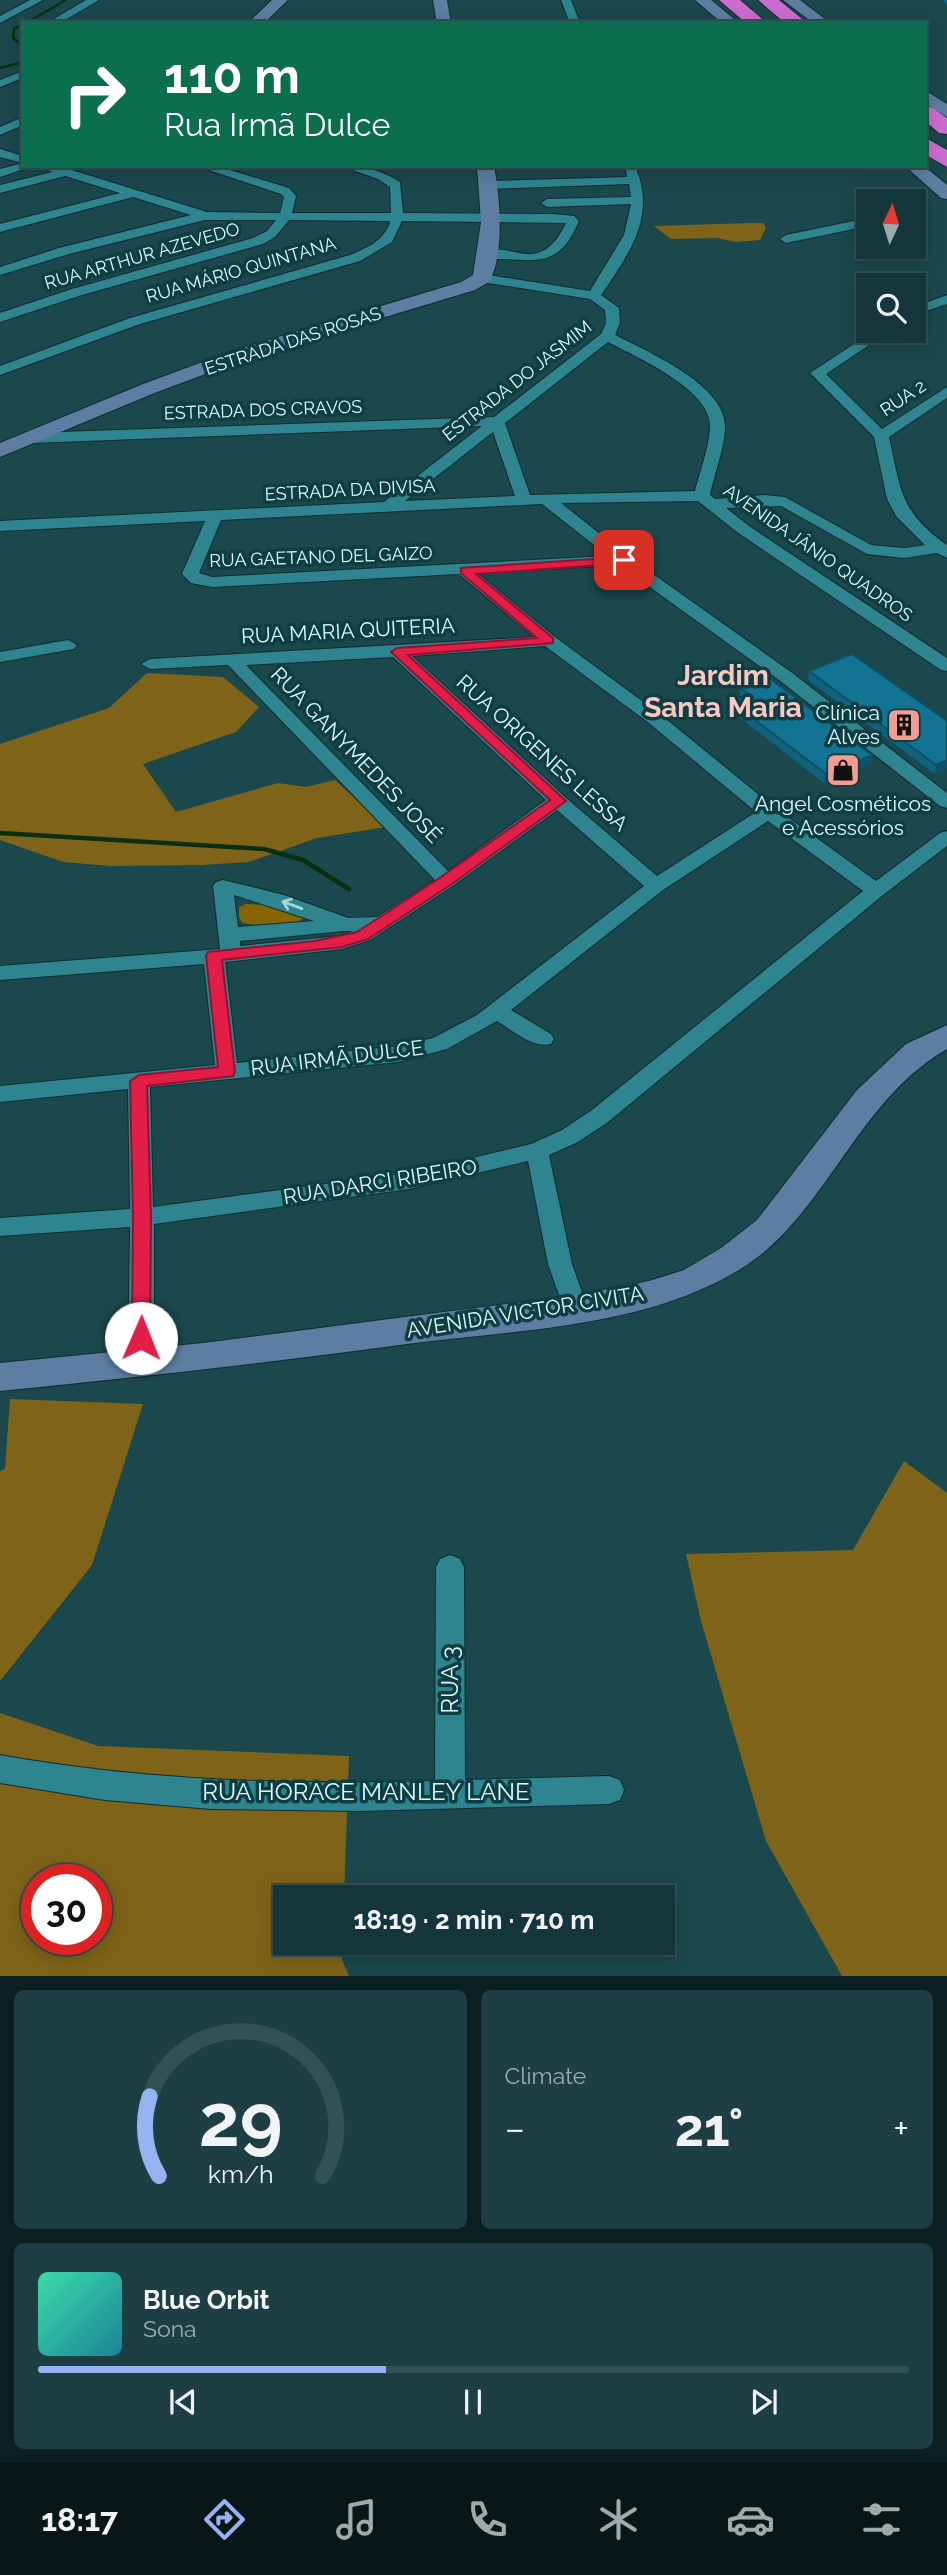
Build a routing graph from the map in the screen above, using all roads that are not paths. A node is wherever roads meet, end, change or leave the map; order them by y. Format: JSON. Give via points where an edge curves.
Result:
{"nodes":[{"id":1,"x":38,"y":0,"type":"edge"},
{"id":2,"x":94,"y":0,"type":"edge"},
{"id":3,"x":281,"y":0,"type":"edge"},
{"id":4,"x":440,"y":0,"type":"edge"},
{"id":5,"x":566,"y":0,"type":"edge"},
{"id":6,"x":702,"y":0,"type":"edge"},
{"id":7,"x":728,"y":0,"type":"edge"},
{"id":8,"x":767,"y":0,"type":"edge"},
{"id":9,"x":790,"y":0,"type":"edge"},
{"id":10,"x":0,"y":20,"type":"edge"},
{"id":11,"x":56,"y":21,"type":"edge"},
{"id":12,"x":257,"y":21,"type":"edge"},
{"id":13,"x":441,"y":21,"type":"edge"},
{"id":14,"x":574,"y":21,"type":"edge"},
{"id":15,"x":729,"y":21,"type":"edge"},
{"id":16,"x":755,"y":21,"type":"edge"},
{"id":17,"x":795,"y":21,"type":"edge"},
{"id":18,"x":820,"y":21,"type":"edge"},
{"id":19,"x":21,"y":75,"type":"edge"},
{"id":20,"x":0,"y":84,"type":"edge"},
{"id":21,"x":927,"y":97,"type":"edge"},
{"id":22,"x":947,"y":112,"type":"edge"},
{"id":23,"x":927,"y":113,"type":"edge"},
{"id":24,"x":21,"y":121,"type":"edge"},
{"id":25,"x":947,"y":128,"type":"edge"},
{"id":26,"x":0,"y":131,"type":"edge"},
{"id":27,"x":927,"y":146,"type":"edge"},
{"id":28,"x":0,"y":153,"type":"edge"},
{"id":29,"x":21,"y":159,"type":"edge"},
{"id":30,"x":947,"y":160,"type":"edge"},
{"id":31,"x":21,"y":168,"type":"edge"},
{"id":32,"x":52,"y":168,"type":"edge"},
{"id":33,"x":210,"y":168,"type":"edge"},
{"id":34,"x":353,"y":168,"type":"edge"},
{"id":35,"x":631,"y":168,"type":"edge"},
{"id":36,"x":914,"y":168,"type":"edge"},
{"id":37,"x":65,"y":172,"type":"junction"},
{"id":38,"x":0,"y":173,"type":"edge"},
{"id":39,"x":487,"y":175,"type":"edge"},
{"id":40,"x":635,"y":180,"type":"junction"},
{"id":41,"x":537,"y":183,"type":"junction"},
{"id":42,"x":0,"y":189,"type":"edge"},
{"id":43,"x":133,"y":194,"type":"junction"},
{"id":44,"x":947,"y":194,"type":"edge"},
{"id":45,"x":639,"y":200,"type":"junction"},
{"id":46,"x":547,"y":203,"type":"junction"},
{"id":47,"x":206,"y":216,"type":"junction"},
{"id":48,"x":286,"y":216,"type":"junction"},
{"id":49,"x":396,"y":216,"type":"junction"},
{"id":50,"x":490,"y":218,"type":"junction"},
{"id":51,"x":553,"y":218,"type":"junction"},
{"id":52,"x":856,"y":224,"type":"edge"},
{"id":53,"x":0,"y":228,"type":"edge"},
{"id":54,"x":786,"y":239,"type":"dead end"},
{"id":55,"x":488,"y":254,"type":"junction"},
{"id":56,"x":0,"y":271,"type":"edge"},
{"id":57,"x":482,"y":278,"type":"junction"},
{"id":58,"x":594,"y":296,"type":"junction"},
{"id":59,"x":947,"y":299,"type":"edge"},
{"id":60,"x":926,"y":305,"type":"edge"},
{"id":61,"x":0,"y":318,"type":"edge"},
{"id":62,"x":607,"y":337,"type":"junction"},
{"id":63,"x":864,"y":343,"type":"edge"},
{"id":64,"x":0,"y":371,"type":"edge"},
{"id":65,"x":947,"y":391,"type":"edge"},
{"id":66,"x":497,"y":421,"type":"junction"},
{"id":67,"x":881,"y":436,"type":"junction"},
{"id":68,"x":31,"y":438,"type":"junction"},
{"id":69,"x":0,"y":451,"type":"edge"},
{"id":70,"x":546,"y":499,"type":"junction"},
{"id":71,"x":524,"y":500,"type":"junction"},
{"id":72,"x":707,"y":500,"type":"junction"},
{"id":73,"x":388,"y":507,"type":"junction"},
{"id":74,"x":215,"y":516,"type":"junction"},
{"id":75,"x":0,"y":526,"type":"edge"},
{"id":76,"x":943,"y":550,"type":"edge"},
{"id":77,"x":624,"y":560,"type":"junction"},
{"id":78,"x":465,"y":571,"type":"junction"},
{"id":79,"x":548,"y":641,"type":"junction"},
{"id":80,"x":68,"y":645,"type":"dead end"},
{"id":81,"x":397,"y":652,"type":"junction"},
{"id":82,"x":0,"y":657,"type":"edge"},
{"id":83,"x":233,"y":661,"type":"junction"},
{"id":84,"x":150,"y":664,"type":"dead end"},
{"id":85,"x":947,"y":666,"type":"edge"},
{"id":86,"x":558,"y":801,"type":"junction"},
{"id":87,"x":947,"y":802,"type":"edge"},
{"id":88,"x":768,"y":812,"type":"junction"},
{"id":89,"x":947,"y":837,"type":"edge"},
{"id":90,"x":447,"y":881,"type":"junction"},
{"id":91,"x":656,"y":886,"type":"junction"},
{"id":92,"x":876,"y":891,"type":"junction"},
{"id":93,"x":381,"y":923,"type":"junction"},
{"id":94,"x":345,"y":925,"type":"junction"},
{"id":95,"x":224,"y":948,"type":"junction"},
{"id":96,"x":0,"y":973,"type":"edge"},
{"id":97,"x":496,"y":1011,"type":"junction"},
{"id":98,"x":947,"y":1035,"type":"edge"},
{"id":99,"x":542,"y":1039,"type":"dead end"},
{"id":100,"x":227,"y":1072,"type":"junction"},
{"id":101,"x":139,"y":1081,"type":"junction"},
{"id":102,"x":0,"y":1094,"type":"edge"},
{"id":103,"x":537,"y":1151,"type":"junction"},
{"id":104,"x":142,"y":1217,"type":"junction"},
{"id":105,"x":0,"y":1227,"type":"edge"},
{"id":106,"x":576,"y":1309,"type":"junction"},
{"id":107,"x":141,"y":1363,"type":"junction"},
{"id":108,"x":0,"y":1377,"type":"edge"},
{"id":109,"x":450,"y":1567,"type":"dead end"},
{"id":110,"x":0,"y":1769,"type":"edge"},
{"id":111,"x":609,"y":1790,"type":"dead end"},
{"id":112,"x":450,"y":1793,"type":"junction"}],
"edges":[{"from":1,"to":10,"type":"street"},
{"from":2,"to":11,"type":"street"},
{"from":3,"to":12,"type":"main road"},
{"from":4,"to":13,"type":"main road"},
{"from":5,"to":14,"type":"street"},
{"from":6,"to":15,"type":"main road"},
{"from":7,"to":16,"type":"highway"},
{"from":8,"to":17,"type":"highway"},
{"from":9,"to":18,"type":"main road"},
{"from":19,"to":20,"type":"street"},
{"from":21,"to":22,"type":"main road"},
{"from":23,"to":25,"type":"highway"},
{"from":24,"to":26,"type":"street"},
{"from":27,"to":30,"type":"highway"},
{"from":28,"to":29,"type":"street"},
{"from":31,"to":38,"type":"street"},
{"from":32,"to":37,"type":"street"},
{"from":33,"to":48,"type":"street","via":[[285,191],[290,196]]},
{"from":34,"to":49,"type":"street","via":[[393,182]]},
{"from":35,"to":40,"type":"street"},
{"from":36,"to":44,"type":"main road"},
{"from":37,"to":42,"type":"street"},
{"from":37,"to":43,"type":"street"},
{"from":39,"to":41,"type":"street"},
{"from":39,"to":50,"type":"main road"},
{"from":40,"to":41,"type":"street"},
{"from":40,"to":45,"type":"street"},
{"from":41,"to":46,"type":"street"},
{"from":43,"to":47,"type":"street"},
{"from":43,"to":53,"type":"street"},
{"from":45,"to":46,"type":"street"},
{"from":45,"to":58,"type":"street","via":[[639,214],[625,249]]},
{"from":46,"to":51,"type":"street"},
{"from":47,"to":48,"type":"street"},
{"from":47,"to":56,"type":"street"},
{"from":48,"to":49,"type":"street"},
{"from":48,"to":61,"type":"street","name":"RUA ARTHUR AZEVEDO","via":[[276,231],[258,241]]},
{"from":49,"to":50,"type":"street"},
{"from":49,"to":64,"type":"street","name":"RUA MÁRIO QUINTANA","via":[[387,242],[355,258],[147,317]]},
{"from":50,"to":51,"type":"street"},
{"from":50,"to":55,"type":"main road"},
{"from":51,"to":55,"type":"street","via":[[573,221],[555,253]]},
{"from":52,"to":54,"type":"street"},
{"from":55,"to":57,"type":"main road"},
{"from":57,"to":58,"type":"street","name":"ESTRADA DO JASMIM"},
{"from":57,"to":68,"type":"main road","name":"ESTRADA DAS ROSAS","via":[[444,295],[231,359]]},
{"from":58,"to":62,"type":"street","name":"ESTRADA DO JASMIM","via":[[612,308],[613,323]]},
{"from":59,"to":60,"type":"street"},
{"from":62,"to":66,"type":"street","name":"ESTRADA DO JASMIM"},
{"from":62,"to":72,"type":"street","via":[[686,382],[714,406],[719,417]]},
{"from":63,"to":67,"type":"street","via":[[817,373]]},
{"from":65,"to":67,"type":"street","name":"RUA 2"},
{"from":66,"to":68,"type":"street","name":"ESTRADA DOS CRAVOS"},
{"from":66,"to":71,"type":"street"},
{"from":66,"to":73,"type":"street","name":"ESTRADA DO JASMIM"},
{"from":67,"to":76,"type":"street","via":[[901,513]]},
{"from":68,"to":69,"type":"main road","name":"ESTRADA DAS ROSAS"},
{"from":70,"to":71,"type":"street","name":"ESTRADA DA DIVISA"},
{"from":70,"to":72,"type":"street","name":"ESTRADA DA DIVISA"},
{"from":70,"to":77,"type":"street"},
{"from":71,"to":73,"type":"street","name":"ESTRADA DA DIVISA"},
{"from":72,"to":76,"type":"street","name":"ESTRADA DA DIVISA","via":[[785,502],[867,549],[904,553]]},
{"from":72,"to":85,"type":"street","name":"AVENIDA JÂNIO QUADROS"},
{"from":73,"to":74,"type":"street","name":"ESTRADA DA DIVISA"},
{"from":74,"to":75,"type":"street","name":"ESTRADA DA DIVISA"},
{"from":74,"to":78,"type":"street","name":"RUA GAETANO DEL GAIZO","via":[[190,574],[197,579],[236,582]]},
{"from":77,"to":78,"type":"street","name":"RUA GAETANO DEL GAIZO"},
{"from":77,"to":87,"type":"street","via":[[785,676]]},
{"from":78,"to":79,"type":"street"},
{"from":79,"to":81,"type":"street","name":"RUA MARIA QUITERIA"},
{"from":79,"to":88,"type":"street","via":[[655,719]]},
{"from":80,"to":82,"type":"street"},
{"from":81,"to":83,"type":"street","name":"RUA MARIA QUITERIA"},
{"from":81,"to":86,"type":"street","name":"RUA ORIGENES LESSA"},
{"from":83,"to":84,"type":"street","name":"RUA MARIA QUITERIA"},
{"from":83,"to":90,"type":"street","name":"RUA GANYMEDES JOSÉ"},
{"from":86,"to":90,"type":"street"},
{"from":86,"to":91,"type":"street","name":"RUA ORIGENES LESSA"},
{"from":88,"to":91,"type":"street","name":"RUA IRMÃ DULCE"},
{"from":88,"to":92,"type":"street"},
{"from":89,"to":92,"type":"street","name":"RUA DARCI RIBEIRO"},
{"from":90,"to":93,"type":"street"},
{"from":91,"to":97,"type":"street","name":"RUA IRMÃ DULCE"},
{"from":92,"to":103,"type":"street","name":"RUA DARCI RIBEIRO","via":[[600,1116]]},
{"from":93,"to":94,"type":"street"},
{"from":93,"to":95,"type":"street","via":[[342,942]]},
{"from":94,"to":95,"type":"street"},
{"from":94,"to":95,"type":"street","one_way":true,"via":[[223,886]]},
{"from":95,"to":96,"type":"street"},
{"from":95,"to":100,"type":"street"},
{"from":97,"to":99,"type":"street"},
{"from":97,"to":100,"type":"street","name":"RUA IRMÃ DULCE","via":[[439,1044],[398,1054]]},
{"from":98,"to":106,"type":"main road","name":"AVENIDA VICTOR CIVITA","via":[[917,1052],[869,1098],[769,1229],[733,1256],[696,1279]]},
{"from":100,"to":101,"type":"street","name":"RUA IRMÃ DULCE"},
{"from":101,"to":102,"type":"street","name":"RUA IRMÃ DULCE"},
{"from":101,"to":104,"type":"street"},
{"from":103,"to":104,"type":"street","name":"RUA DARCI RIBEIRO","via":[[409,1181]]},
{"from":103,"to":106,"type":"street","via":[[560,1264]]},
{"from":104,"to":105,"type":"street","name":"RUA DARCI RIBEIRO"},
{"from":104,"to":107,"type":"street"},
{"from":106,"to":107,"type":"main road","name":"AVENIDA VICTOR CIVITA"},
{"from":107,"to":108,"type":"main road","name":"AVENIDA VICTOR CIVITA"},
{"from":109,"to":112,"type":"street","name":"RUA 3"},
{"from":110,"to":112,"type":"street","name":"RUA HORACE MANLEY LANE","via":[[64,1781],[209,1795]]},
{"from":111,"to":112,"type":"street","name":"RUA HORACE MANLEY LANE"}]}
